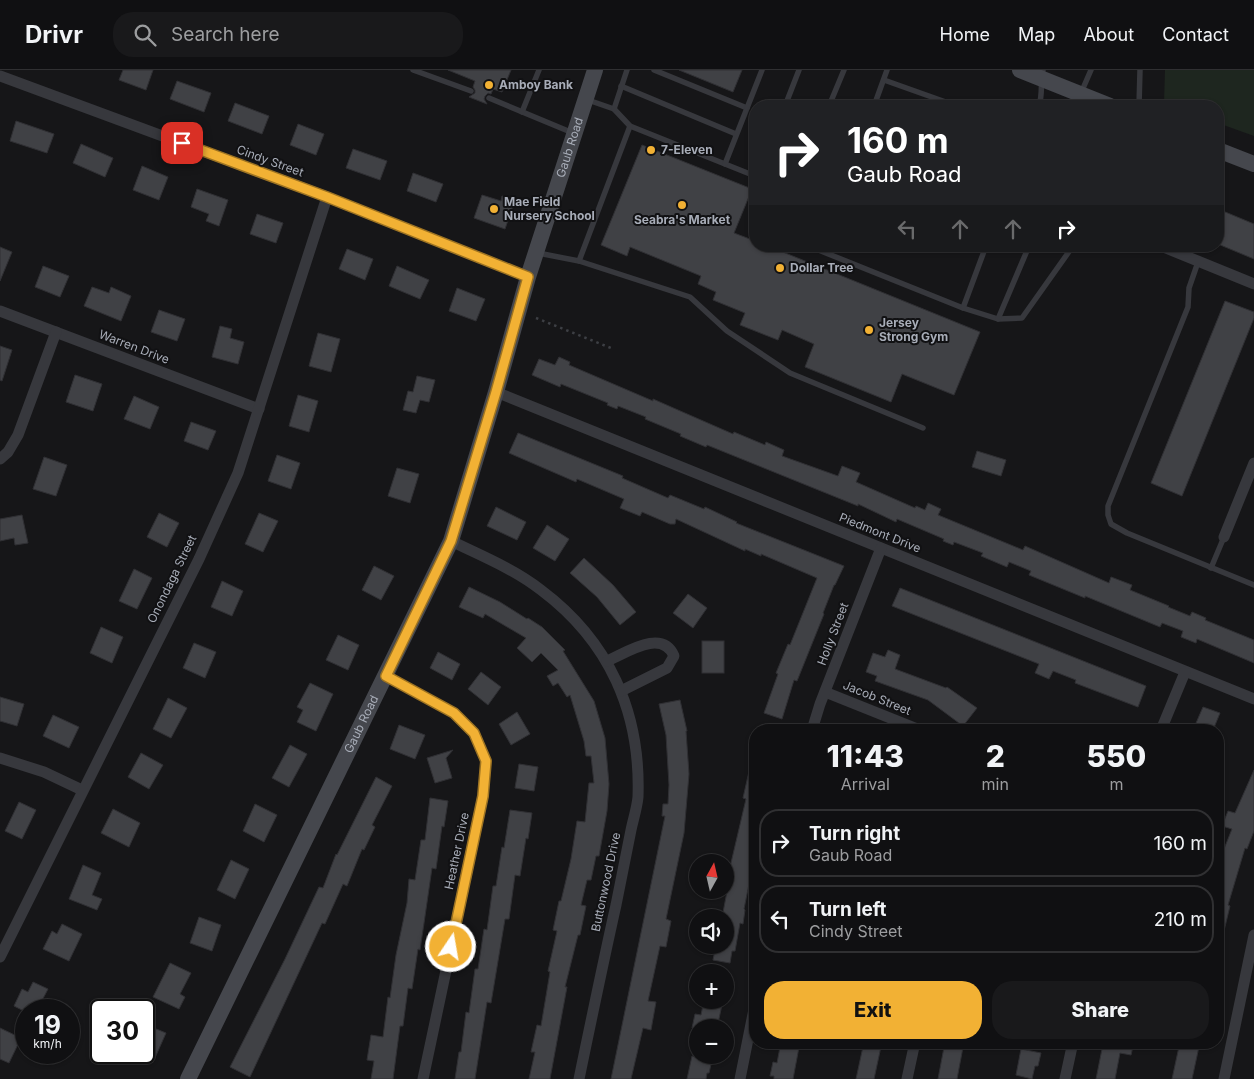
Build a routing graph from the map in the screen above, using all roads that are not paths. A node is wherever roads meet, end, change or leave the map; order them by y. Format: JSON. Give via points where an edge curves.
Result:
{"nodes":[{"id":1,"x":413,"y":70,"type":"edge"},
{"id":2,"x":539,"y":70,"type":"edge"},
{"id":3,"x":595,"y":70,"type":"edge"},
{"id":4,"x":627,"y":70,"type":"edge"},
{"id":5,"x":654,"y":70,"type":"edge"},
{"id":6,"x":762,"y":70,"type":"edge"},
{"id":7,"x":799,"y":70,"type":"edge"},
{"id":8,"x":844,"y":70,"type":"edge"},
{"id":9,"x":887,"y":70,"type":"edge"},
{"id":10,"x":1020,"y":70,"type":"edge"},
{"id":11,"x":1092,"y":70,"type":"edge"},
{"id":12,"x":1140,"y":70,"type":"edge"},
{"id":13,"x":1042,"y":74,"type":"edge"},
{"id":14,"x":0,"y":76,"type":"edge"},
{"id":15,"x":884,"y":80,"type":"junction"},
{"id":16,"x":621,"y":86,"type":"junction"},
{"id":17,"x":471,"y":91,"type":"dead end"},
{"id":18,"x":1081,"y":94,"type":"junction"},
{"id":19,"x":490,"y":98,"type":"dead end"},
{"id":20,"x":586,"y":99,"type":"junction"},
{"id":21,"x":750,"y":100,"type":"edge"},
{"id":22,"x":787,"y":100,"type":"edge"},
{"id":23,"x":832,"y":100,"type":"edge"},
{"id":24,"x":876,"y":100,"type":"edge"},
{"id":25,"x":939,"y":100,"type":"edge"},
{"id":26,"x":1042,"y":100,"type":"edge"},
{"id":27,"x":1096,"y":100,"type":"edge"},
{"id":28,"x":1139,"y":100,"type":"edge"},
{"id":29,"x":749,"y":103,"type":"edge"},
{"id":30,"x":747,"y":108,"type":"junction"},
{"id":31,"x":614,"y":110,"type":"junction"},
{"id":32,"x":522,"y":112,"type":"junction"},
{"id":33,"x":630,"y":126,"type":"junction"},
{"id":34,"x":574,"y":134,"type":"junction"},
{"id":35,"x":736,"y":134,"type":"junction"},
{"id":36,"x":1224,"y":152,"type":"edge"},
{"id":37,"x":725,"y":164,"type":"junction"},
{"id":38,"x":1254,"y":164,"type":"edge"},
{"id":39,"x":749,"y":174,"type":"edge"},
{"id":40,"x":327,"y":197,"type":"junction"},
{"id":41,"x":828,"y":252,"type":"edge"},
{"id":42,"x":984,"y":252,"type":"edge"},
{"id":43,"x":1026,"y":252,"type":"edge"},
{"id":44,"x":1069,"y":252,"type":"edge"},
{"id":45,"x":1175,"y":252,"type":"edge"},
{"id":46,"x":536,"y":253,"type":"junction"},
{"id":47,"x":580,"y":261,"type":"junction"},
{"id":48,"x":1198,"y":262,"type":"junction"},
{"id":49,"x":528,"y":277,"type":"junction"},
{"id":50,"x":1254,"y":284,"type":"edge"},
{"id":51,"x":963,"y":308,"type":"junction"},
{"id":52,"x":0,"y":311,"type":"edge"},
{"id":53,"x":998,"y":319,"type":"junction"},
{"id":54,"x":56,"y":332,"type":"junction"},
{"id":55,"x":496,"y":392,"type":"junction"},
{"id":56,"x":259,"y":409,"type":"junction"},
{"id":57,"x":923,"y":428,"type":"dead end"},
{"id":58,"x":0,"y":459,"type":"edge"},
{"id":59,"x":1254,"y":464,"type":"edge"},
{"id":60,"x":1250,"y":482,"type":"edge"},
{"id":61,"x":1224,"y":537,"type":"joint"},
{"id":62,"x":451,"y":541,"type":"junction"},
{"id":63,"x":881,"y":548,"type":"junction"},
{"id":64,"x":1211,"y":568,"type":"junction"},
{"id":65,"x":1254,"y":585,"type":"edge"},
{"id":66,"x":607,"y":661,"type":"junction"},
{"id":67,"x":1185,"y":672,"type":"junction"},
{"id":68,"x":386,"y":676,"type":"junction"},
{"id":69,"x":622,"y":691,"type":"junction"},
{"id":70,"x":825,"y":692,"type":"junction"},
{"id":71,"x":1254,"y":699,"type":"edge"},
{"id":72,"x":814,"y":724,"type":"edge"},
{"id":73,"x":905,"y":724,"type":"edge"},
{"id":74,"x":1163,"y":724,"type":"edge"},
{"id":75,"x":0,"y":758,"type":"edge"},
{"id":76,"x":82,"y":790,"type":"junction"},
{"id":77,"x":1254,"y":935,"type":"edge"},
{"id":78,"x":0,"y":957,"type":"edge"},
{"id":79,"x":749,"y":1034,"type":"edge"},
{"id":80,"x":913,"y":1049,"type":"edge"},
{"id":81,"x":1071,"y":1049,"type":"edge"},
{"id":82,"x":188,"y":1079,"type":"edge"},
{"id":83,"x":423,"y":1079,"type":"edge"},
{"id":84,"x":579,"y":1079,"type":"edge"},
{"id":85,"x":740,"y":1079,"type":"edge"},
{"id":86,"x":907,"y":1079,"type":"edge"},
{"id":87,"x":1065,"y":1079,"type":"edge"},
{"id":88,"x":1224,"y":1079,"type":"edge"}],
"edges":[{"from":1,"to":17,"type":"lane"},
{"from":2,"to":32,"type":"lane"},
{"from":3,"to":20,"type":"street","name":"Gaub Road"},
{"from":4,"to":16,"type":"lane"},
{"from":5,"to":30,"type":"lane"},
{"from":6,"to":21,"type":"lane"},
{"from":7,"to":22,"type":"lane"},
{"from":8,"to":23,"type":"lane"},
{"from":9,"to":15,"type":"lane"},
{"from":10,"to":13,"type":"street"},
{"from":11,"to":18,"type":"lane"},
{"from":12,"to":28,"type":"lane"},
{"from":13,"to":18,"type":"street"},
{"from":13,"to":26,"type":"lane"},
{"from":14,"to":40,"type":"street","name":"Cindy Street"},
{"from":15,"to":24,"type":"lane"},
{"from":15,"to":25,"type":"lane"},
{"from":16,"to":31,"type":"lane"},
{"from":16,"to":35,"type":"lane"},
{"from":18,"to":27,"type":"street"},
{"from":19,"to":32,"type":"lane"},
{"from":20,"to":31,"type":"lane"},
{"from":20,"to":34,"type":"street","name":"Gaub Road"},
{"from":29,"to":30,"type":"lane"},
{"from":30,"to":35,"type":"lane"},
{"from":31,"to":33,"type":"lane"},
{"from":32,"to":34,"type":"lane"},
{"from":33,"to":37,"type":"lane"},
{"from":33,"to":47,"type":"lane"},
{"from":34,"to":46,"type":"street","name":"Gaub Road"},
{"from":35,"to":37,"type":"lane"},
{"from":36,"to":38,"type":"street"},
{"from":37,"to":39,"type":"lane"},
{"from":40,"to":49,"type":"street","name":"Cindy Street"},
{"from":40,"to":56,"type":"street","name":"Onondaga Street"},
{"from":41,"to":51,"type":"lane"},
{"from":42,"to":51,"type":"lane"},
{"from":43,"to":53,"type":"lane"},
{"from":44,"to":53,"type":"lane","via":[[1022,318]]},
{"from":45,"to":48,"type":"street"},
{"from":46,"to":47,"type":"lane"},
{"from":46,"to":49,"type":"street","name":"Gaub Road"},
{"from":47,"to":57,"type":"lane","via":[[690,297],[727,331],[790,373]]},
{"from":48,"to":50,"type":"street"},
{"from":48,"to":64,"type":"lane","via":[[1188,307],[1108,506],[1108,515],[1111,524],[1119,529]]},
{"from":49,"to":55,"type":"street","name":"Gaub Road"},
{"from":51,"to":53,"type":"lane"},
{"from":52,"to":54,"type":"street","name":"Warren Drive"},
{"from":54,"to":56,"type":"street","name":"Warren Drive"},
{"from":54,"to":58,"type":"street","via":[[18,435]]},
{"from":55,"to":62,"type":"street","name":"Gaub Road"},
{"from":55,"to":63,"type":"street","name":"Piedmont Drive"},
{"from":56,"to":76,"type":"street","name":"Onondaga Street","via":[[238,473]]},
{"from":59,"to":60,"type":"street"},
{"from":60,"to":61,"type":"street"},
{"from":61,"to":64,"type":"lane"},
{"from":62,"to":66,"type":"street","name":"Buttonwood Drive","via":[[516,573],[541,590],[586,630]]},
{"from":62,"to":68,"type":"street","name":"Gaub Road"},
{"from":63,"to":67,"type":"street","name":"Piedmont Drive"},
{"from":63,"to":70,"type":"street","name":"Holly Street"},
{"from":64,"to":65,"type":"lane"},
{"from":66,"to":69,"type":"street","name":"Buttonwood Drive"},
{"from":66,"to":69,"type":"street","via":[[656,642],[670,649],[674,656],[667,668]]},
{"from":67,"to":71,"type":"street","name":"Piedmont Drive"},
{"from":67,"to":74,"type":"street"},
{"from":68,"to":82,"type":"street","name":"Gaub Road"},
{"from":68,"to":83,"type":"street","name":"Heather Drive","via":[[454,713],[474,733],[486,761],[483,796]]},
{"from":69,"to":84,"type":"street","name":"Buttonwood Drive","via":[[636,740],[638,798]]},
{"from":70,"to":72,"type":"street","name":"Holly Street"},
{"from":70,"to":73,"type":"street","name":"Jacob Street"},
{"from":75,"to":76,"type":"street","via":[[44,772]]},
{"from":76,"to":78,"type":"street","name":"Onondaga Street"},
{"from":77,"to":88,"type":"street"},
{"from":79,"to":85,"type":"street"},
{"from":80,"to":86,"type":"street"},
{"from":81,"to":87,"type":"street"}]}
